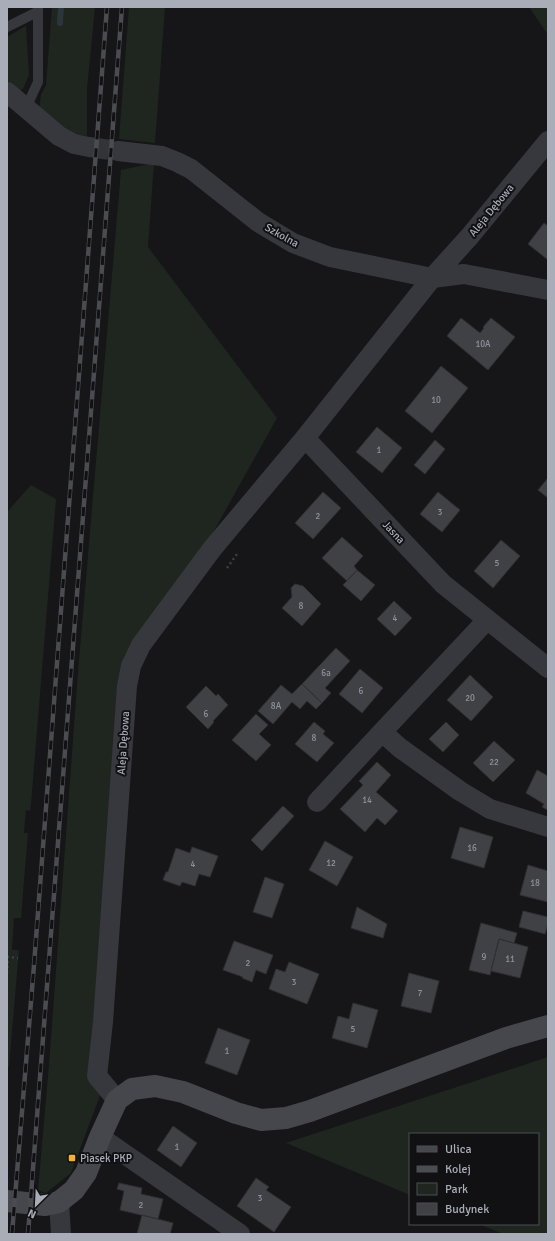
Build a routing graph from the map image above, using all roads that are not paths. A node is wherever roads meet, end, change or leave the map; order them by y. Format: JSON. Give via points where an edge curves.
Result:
{"nodes":[{"id":1,"x":37,"y":9,"type":"edge"},
{"id":2,"x":7,"y":27,"type":"edge"},
{"id":3,"x":7,"y":92,"type":"edge"},
{"id":4,"x":26,"y":108,"type":"junction"},
{"id":5,"x":548,"y":141,"type":"edge"},
{"id":6,"x":89,"y":147,"type":"tunnel mouth"},
{"id":7,"x":118,"y":151,"type":"tunnel mouth"},
{"id":8,"x":432,"y":278,"type":"junction"},
{"id":9,"x":548,"y":290,"type":"edge"},
{"id":10,"x":305,"y":438,"type":"junction"},
{"id":11,"x":487,"y":620,"type":"junction"},
{"id":12,"x":548,"y":668,"type":"edge"},
{"id":13,"x":382,"y":732,"type":"junction"},
{"id":14,"x":317,"y":802,"type":"dead end"},
{"id":15,"x":548,"y":827,"type":"edge"},
{"id":16,"x":548,"y":1026,"type":"edge"},
{"id":17,"x":117,"y":1100,"type":"junction"},
{"id":18,"x":100,"y":1137,"type":"junction"},
{"id":19,"x":7,"y":1201,"type":"edge"},
{"id":20,"x":59,"y":1202,"type":"junction"},
{"id":21,"x":61,"y":1234,"type":"edge"},
{"id":22,"x":240,"y":1234,"type":"edge"}],
"edges":[{"from":1,"to":2,"type":"lane"},
{"from":1,"to":4,"type":"lane","via":[[38,82]]},
{"from":3,"to":4,"type":"street"},
{"from":4,"to":6,"type":"street","via":[[59,136],[74,144]]},
{"from":5,"to":8,"type":"street","name":"Aleja Dębowa"},
{"from":7,"to":8,"type":"street","name":"Szkolna","via":[[162,156],[186,167],[258,222],[293,243],[330,257]]},
{"from":8,"to":9,"type":"street","name":"Szkolna","via":[[464,274]]},
{"from":8,"to":10,"type":"street","name":"Aleja Dębowa"},
{"from":10,"to":11,"type":"street","name":"Jasna","via":[[443,584]]},
{"from":10,"to":17,"type":"street","name":"Aleja Dębowa","via":[[212,549],[141,645],[131,666],[97,1076]]},
{"from":11,"to":12,"type":"street","name":"Jasna"},
{"from":11,"to":13,"type":"street"},
{"from":13,"to":14,"type":"street"},
{"from":13,"to":15,"type":"street","via":[[460,791],[490,809]]},
{"from":16,"to":17,"type":"street","via":[[506,1038],[286,1118],[261,1120],[183,1092],[155,1086],[132,1088]]},
{"from":17,"to":18,"type":"street"},
{"from":18,"to":20,"type":"street","via":[[86,1173],[74,1190]]},
{"from":18,"to":22,"type":"street"},
{"from":19,"to":20,"type":"street","via":[[45,1205]]},
{"from":20,"to":21,"type":"street"}]}
